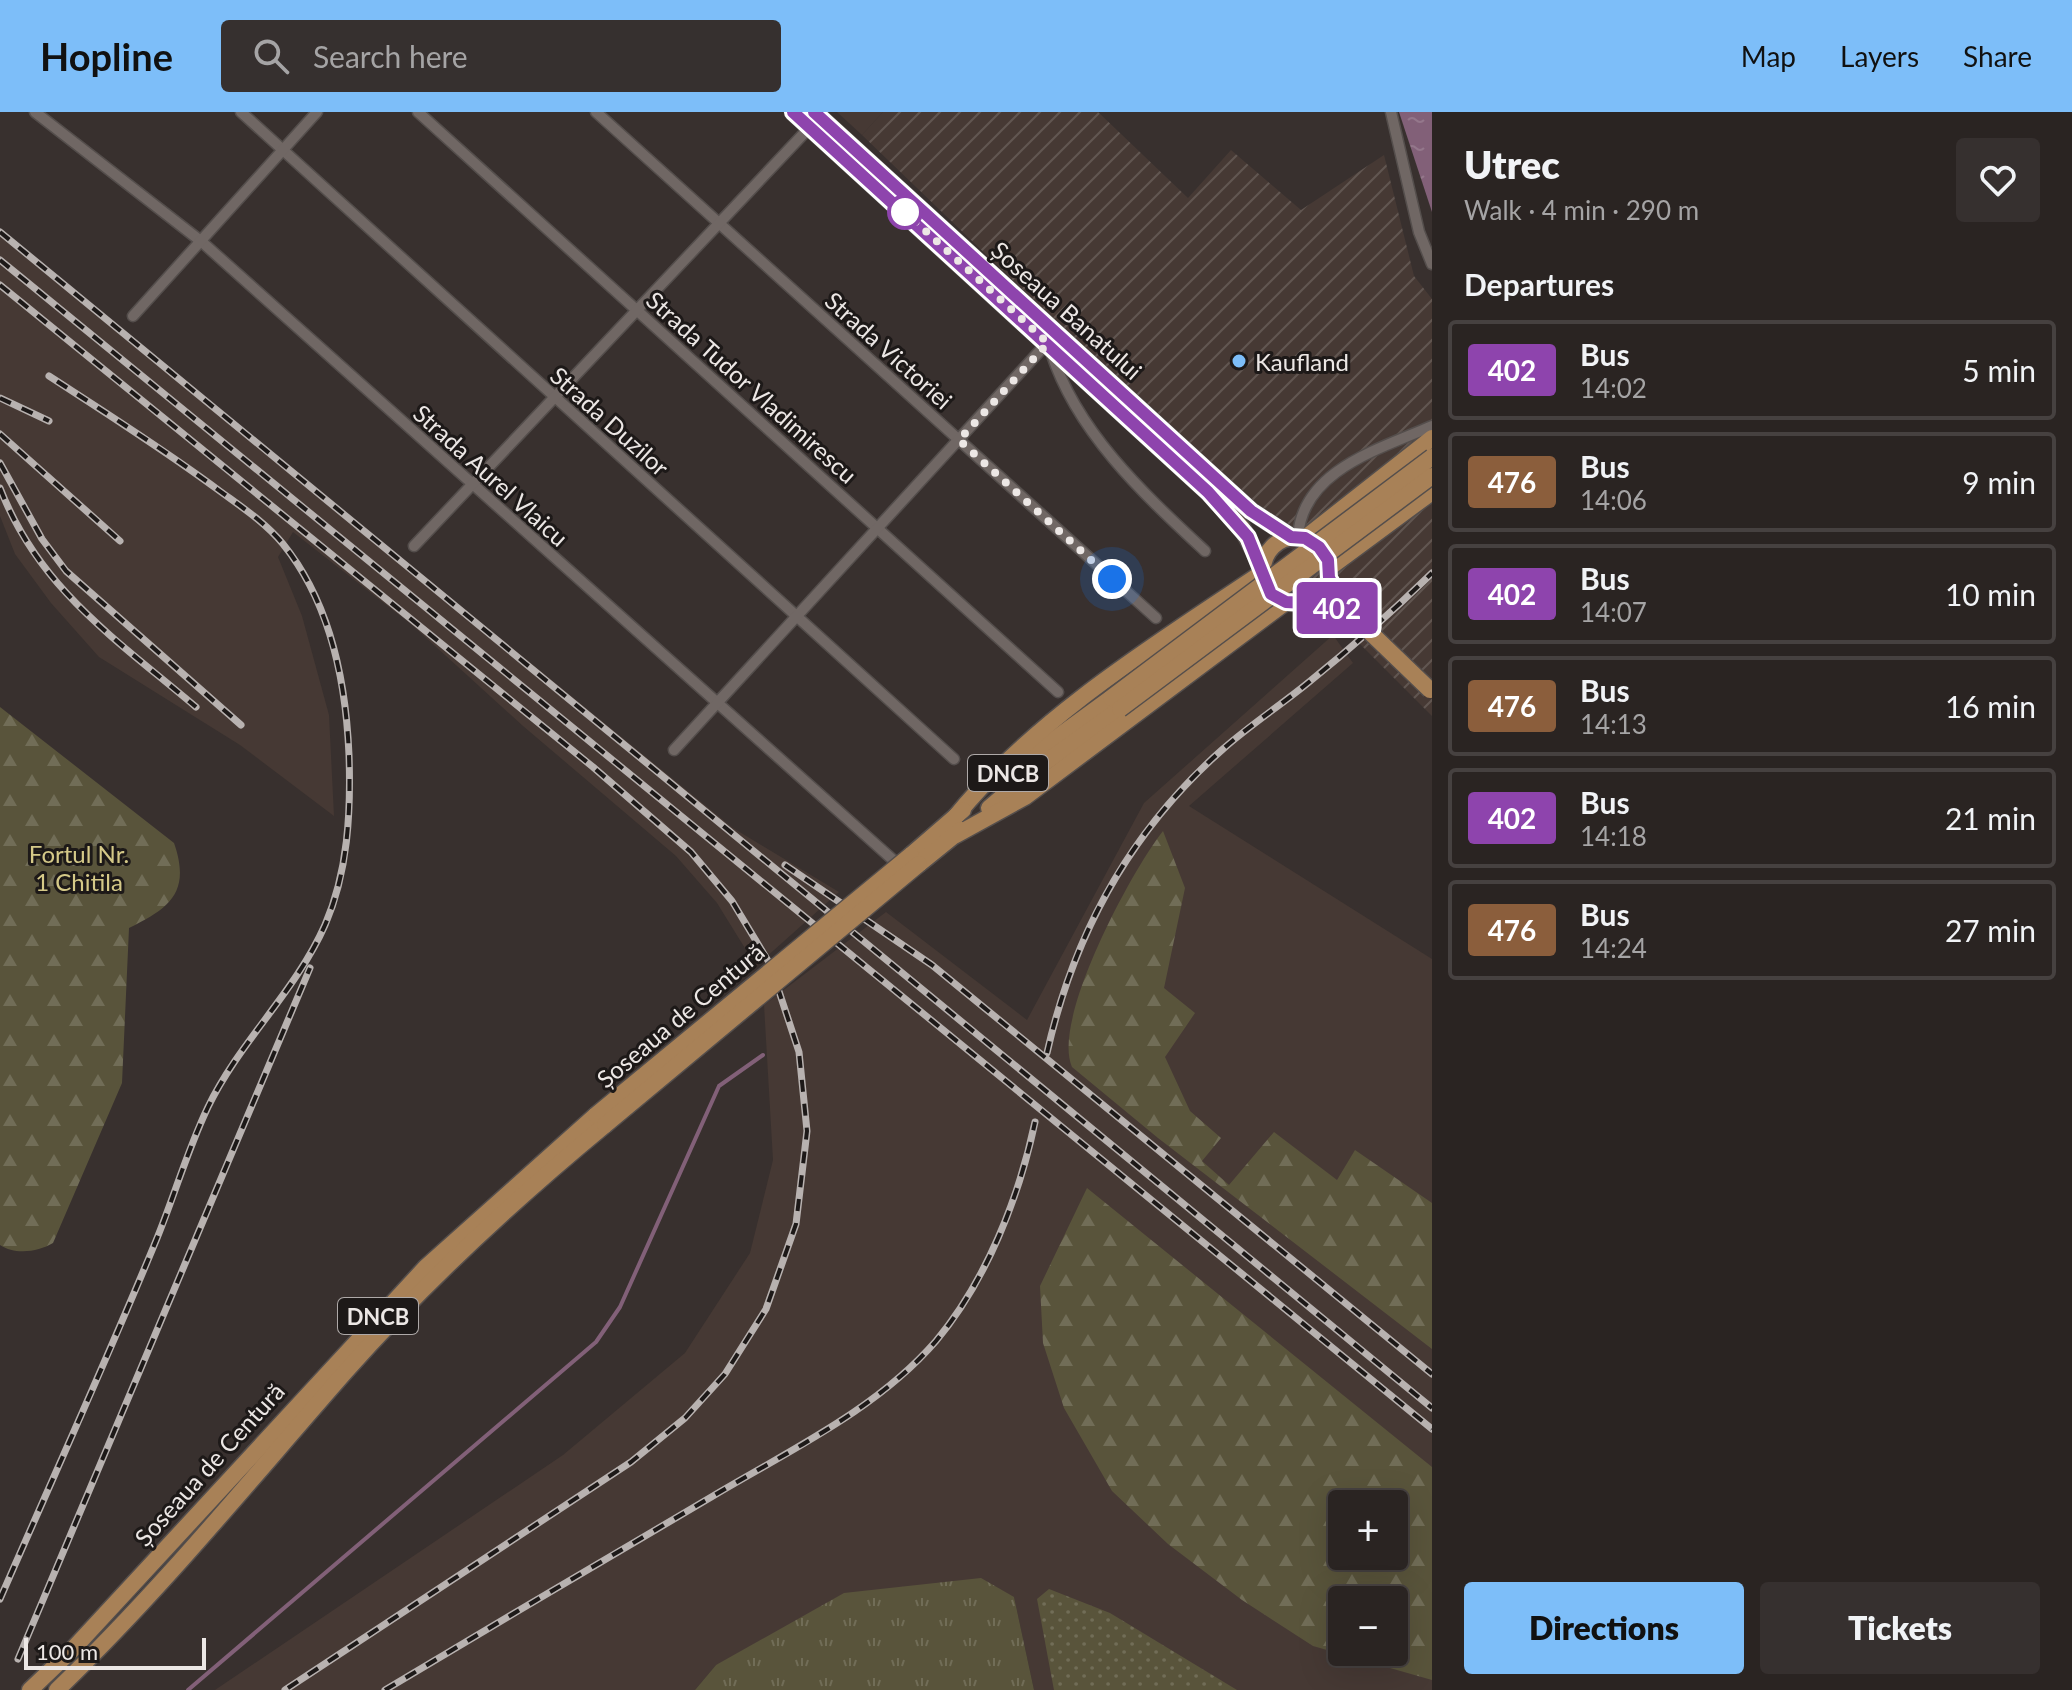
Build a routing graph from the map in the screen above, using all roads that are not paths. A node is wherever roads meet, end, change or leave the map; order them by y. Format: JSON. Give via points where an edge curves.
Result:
{"nodes":[{"id":1,"x":35,"y":112,"type":"edge"},
{"id":2,"x":241,"y":112,"type":"edge"},
{"id":3,"x":317,"y":112,"type":"edge"},
{"id":4,"x":418,"y":112,"type":"edge"},
{"id":5,"x":596,"y":112,"type":"edge"},
{"id":6,"x":793,"y":112,"type":"edge"},
{"id":7,"x":1391,"y":112,"type":"edge"},
{"id":8,"x":812,"y":120,"type":"edge"},
{"id":9,"x":283,"y":150,"type":"junction"},
{"id":10,"x":717,"y":223,"type":"junction"},
{"id":11,"x":202,"y":242,"type":"junction"},
{"id":12,"x":1432,"y":264,"type":"edge"},
{"id":13,"x":637,"y":311,"type":"junction"},
{"id":14,"x":133,"y":316,"type":"dead end"},
{"id":15,"x":1052,"y":338,"type":"junction"},
{"id":16,"x":556,"y":398,"type":"junction"},
{"id":17,"x":1432,"y":426,"type":"edge"},
{"id":18,"x":959,"y":440,"type":"junction"},
{"id":19,"x":1429,"y":446,"type":"edge"},
{"id":20,"x":1432,"y":476,"type":"edge"},
{"id":21,"x":472,"y":485,"type":"junction"},
{"id":22,"x":1432,"y":492,"type":"edge"},
{"id":23,"x":879,"y":529,"type":"junction"},
{"id":24,"x":1298,"y":538,"type":"junction"},
{"id":25,"x":414,"y":546,"type":"dead end"},
{"id":26,"x":1205,"y":551,"type":"dead end"},
{"id":27,"x":1262,"y":570,"type":"junction"},
{"id":28,"x":1329,"y":573,"type":"junction"},
{"id":29,"x":1286,"y":602,"type":"junction"},
{"id":30,"x":1305,"y":603,"type":"junction"},
{"id":31,"x":1348,"y":611,"type":"junction"},
{"id":32,"x":1156,"y":618,"type":"dead end"},
{"id":33,"x":797,"y":619,"type":"junction"},
{"id":34,"x":1058,"y":692,"type":"dead end"},
{"id":35,"x":1432,"y":692,"type":"edge"},
{"id":36,"x":1115,"y":703,"type":"junction"},
{"id":37,"x":716,"y":704,"type":"junction"},
{"id":38,"x":674,"y":750,"type":"dead end"},
{"id":39,"x":954,"y":759,"type":"dead end"},
{"id":40,"x":956,"y":816,"type":"junction"},
{"id":41,"x":956,"y":835,"type":"junction"},
{"id":42,"x":914,"y":865,"type":"junction"},
{"id":43,"x":601,"y":1120,"type":"junction"},
{"id":44,"x":30,"y":1690,"type":"edge"},
{"id":45,"x":57,"y":1690,"type":"edge"}],
"edges":[{"from":1,"to":11,"type":"street","name":"Strada Aurel Vlaicu"},
{"from":2,"to":9,"type":"street","name":"Strada Duzilor"},
{"from":3,"to":9,"type":"street"},
{"from":4,"to":13,"type":"street","name":"Strada Tudor Vladimirescu"},
{"from":5,"to":10,"type":"street","name":"Strada Victoriei"},
{"from":6,"to":8,"type":"main road","name":"Șoseaua Banatului"},
{"from":7,"to":12,"type":"street","via":[[1419,232]]},
{"from":8,"to":10,"type":"street"},
{"from":8,"to":15,"type":"main road","name":"Șoseaua Banatului"},
{"from":9,"to":11,"type":"street"},
{"from":9,"to":16,"type":"street","name":"Strada Duzilor"},
{"from":10,"to":13,"type":"street"},
{"from":10,"to":18,"type":"street","name":"Strada Victoriei"},
{"from":11,"to":14,"type":"street"},
{"from":11,"to":21,"type":"street","name":"Strada Aurel Vlaicu"},
{"from":13,"to":16,"type":"street"},
{"from":13,"to":23,"type":"street","name":"Strada Tudor Vladimirescu"},
{"from":15,"to":18,"type":"street"},
{"from":15,"to":24,"type":"main road","name":"Șoseaua Banatului","via":[[1251,511]]},
{"from":15,"to":26,"type":"street","via":[[1057,370],[1097,437],[1131,479]]},
{"from":15,"to":27,"type":"main road","name":"Șoseaua Banatului","via":[[1242,528]]},
{"from":16,"to":21,"type":"street"},
{"from":16,"to":33,"type":"street","name":"Strada Duzilor"},
{"from":17,"to":24,"type":"street","via":[[1353,463],[1316,488],[1305,504]]},
{"from":18,"to":23,"type":"street"},
{"from":18,"to":32,"type":"street","name":"Strada Victoriei"},
{"from":19,"to":24,"type":"main road"},
{"from":19,"to":36,"type":"main road","name":"Șoseaua de Centură","number":"DNCB","bridge":true},
{"from":20,"to":36,"type":"main road","name":"Șoseaua de Centură","number":"DNCB","bridge":true},
{"from":21,"to":25,"type":"street"},
{"from":21,"to":37,"type":"street","name":"Strada Aurel Vlaicu"},
{"from":22,"to":28,"type":"main road"},
{"from":23,"to":33,"type":"street"},
{"from":23,"to":34,"type":"street","name":"Strada Tudor Vladimirescu"},
{"from":24,"to":27,"type":"main road","via":[[1269,550]]},
{"from":24,"to":28,"type":"main road","via":[[1324,553]]},
{"from":27,"to":29,"type":"main road","via":[[1271,594]]},
{"from":27,"to":40,"type":"main road","via":[[1010,756]]},
{"from":28,"to":30,"type":"main road","via":[[1322,591]]},
{"from":28,"to":31,"type":"main road"},
{"from":29,"to":30,"type":"main road"},
{"from":29,"to":41,"type":"main road","via":[[1025,797]]},
{"from":30,"to":31,"type":"main road"},
{"from":31,"to":35,"type":"main road","bridge":true},
{"from":33,"to":37,"type":"street"},
{"from":33,"to":39,"type":"street","name":"Strada Duzilor"},
{"from":36,"to":40,"type":"main road","name":"Șoseaua de Centură","number":"DNCB","via":[[1014,768]]},
{"from":36,"to":41,"type":"main road","name":"Șoseaua de Centură","number":"DNCB"},
{"from":37,"to":38,"type":"street"},
{"from":37,"to":42,"type":"street","name":"Strada Aurel Vlaicu"},
{"from":40,"to":42,"type":"main road","name":"Șoseaua de Centură","number":"DNCB"},
{"from":41,"to":42,"type":"main road","name":"Șoseaua de Centură","number":"DNCB"},
{"from":42,"to":43,"type":"main road","name":"Șoseaua de Centură","number":"DNCB","bridge":true},
{"from":43,"to":44,"type":"main road","name":"Șoseaua de Centură","number":"DNCB","via":[[426,1267]]},
{"from":43,"to":45,"type":"main road","name":"Șoseaua de Centură","number":"DNCB","via":[[423,1290],[195,1547]]}]}
